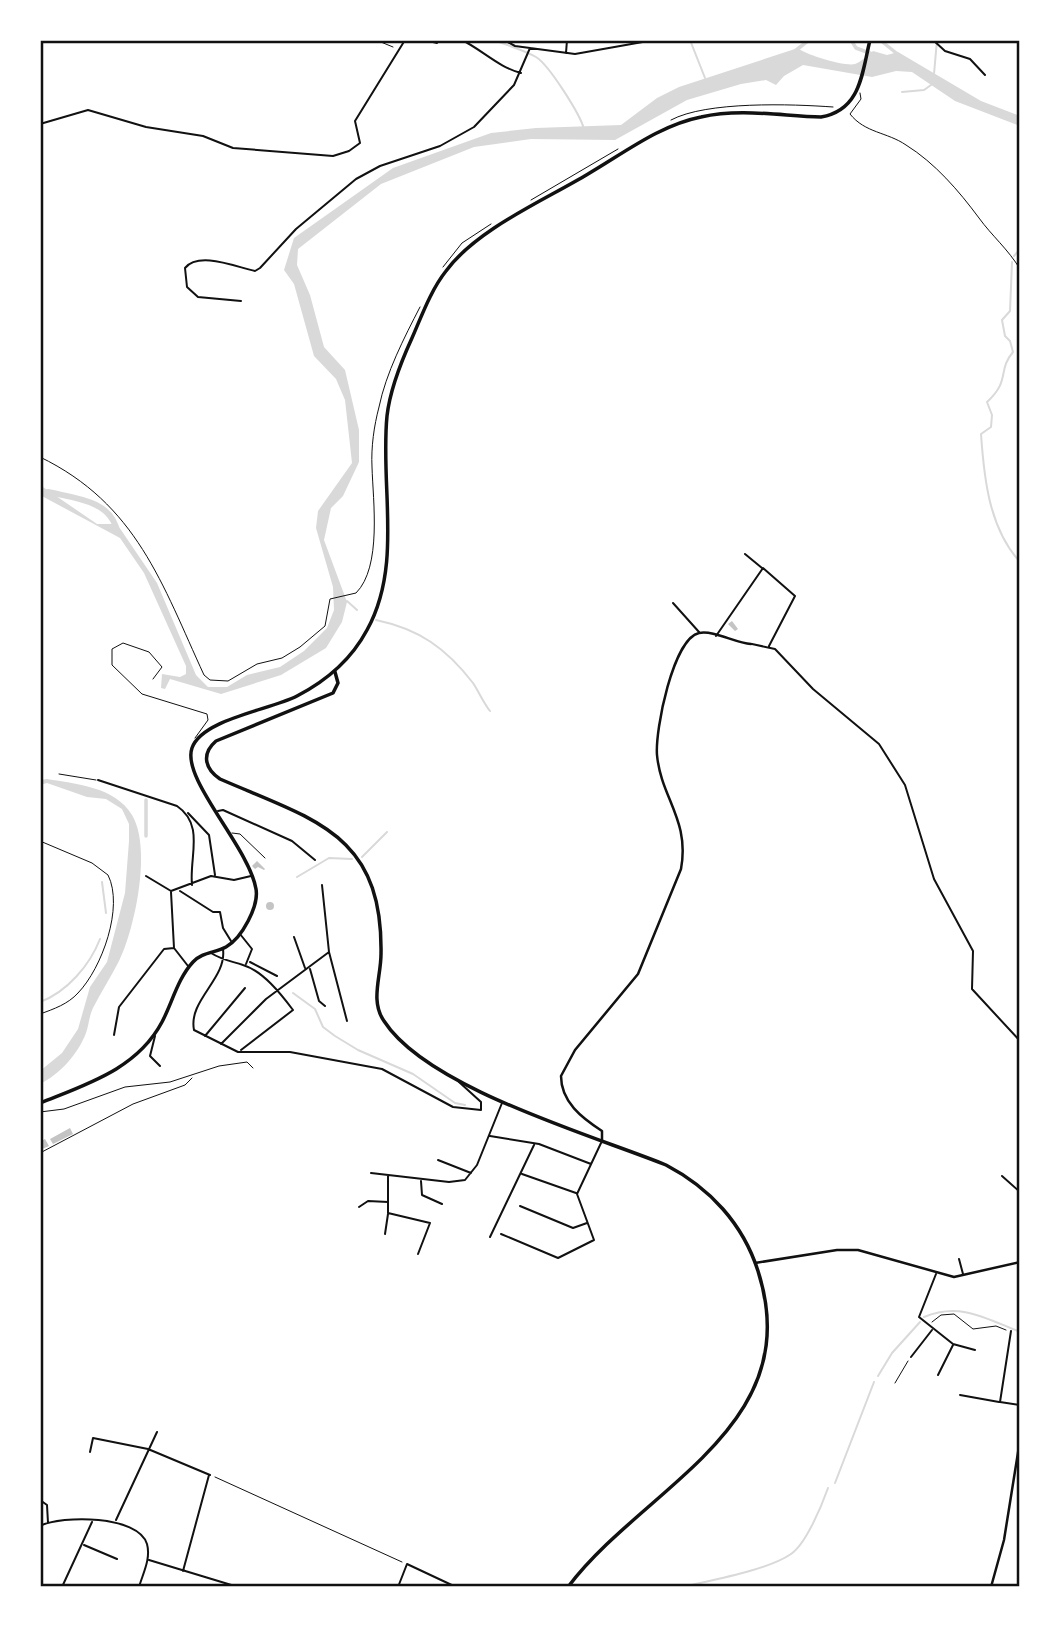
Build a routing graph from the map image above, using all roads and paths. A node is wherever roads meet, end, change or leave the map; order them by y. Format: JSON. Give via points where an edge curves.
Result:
{"nodes":[{"id":1,"x":376,"y":40,"type":"edge"},
{"id":2,"x":405,"y":40,"type":"edge"},
{"id":3,"x":425,"y":40,"type":"edge"},
{"id":4,"x":439,"y":40,"type":"edge"},
{"id":5,"x":462,"y":40,"type":"edge"},
{"id":6,"x":504,"y":40,"type":"edge"},
{"id":7,"x":567,"y":40,"type":"edge"},
{"id":8,"x":654,"y":40,"type":"edge"},
{"id":9,"x":870,"y":40,"type":"edge"},
{"id":10,"x":933,"y":40,"type":"edge"},
{"id":11,"x":400,"y":47,"type":"junction"},
{"id":12,"x":530,"y":47,"type":"junction"},
{"id":13,"x":565,"y":54,"type":"junction"},
{"id":14,"x":521,"y":73,"type":"junction"},
{"id":15,"x":985,"y":75,"type":"dead end"},
{"id":16,"x":838,"y":108,"type":"dead end"},
{"id":17,"x":850,"y":114,"type":"dead end"},
{"id":18,"x":667,"y":123,"type":"dead end"},
{"id":19,"x":40,"y":124,"type":"edge"},
{"id":20,"x":626,"y":145,"type":"dead end"},
{"id":21,"x":523,"y":205,"type":"dead end"},
{"id":22,"x":492,"y":223,"type":"dead end"},
{"id":23,"x":1020,"y":269,"type":"edge"},
{"id":24,"x":440,"y":271,"type":"dead end"},
{"id":25,"x":241,"y":301,"type":"dead end"},
{"id":26,"x":421,"y":304,"type":"dead end"},
{"id":27,"x":40,"y":457,"type":"edge"},
{"id":28,"x":745,"y":554,"type":"dead end"},
{"id":29,"x":763,"y":568,"type":"junction"},
{"id":30,"x":673,"y":603,"type":"dead end"},
{"id":31,"x":700,"y":633,"type":"junction"},
{"id":32,"x":716,"y":636,"type":"junction"},
{"id":33,"x":751,"y":644,"type":"joint"},
{"id":34,"x":769,"y":646,"type":"junction"},
{"id":35,"x":335,"y":672,"type":"junction"},
{"id":36,"x":153,"y":679,"type":"dead end"},
{"id":37,"x":196,"y":740,"type":"junction"},
{"id":38,"x":59,"y":774,"type":"dead end"},
{"id":39,"x":99,"y":780,"type":"joint"},
{"id":40,"x":217,"y":811,"type":"junction"},
{"id":41,"x":187,"y":813,"type":"junction"},
{"id":42,"x":232,"y":833,"type":"junction"},
{"id":43,"x":40,"y":841,"type":"edge"},
{"id":44,"x":265,"y":858,"type":"dead end"},
{"id":45,"x":315,"y":860,"type":"dead end"},
{"id":46,"x":146,"y":876,"type":"dead end"},
{"id":47,"x":215,"y":876,"type":"junction"},
{"id":48,"x":253,"y":876,"type":"junction"},
{"id":49,"x":191,"y":885,"type":"junction"},
{"id":50,"x":322,"y":885,"type":"dead end"},
{"id":51,"x":180,"y":890,"type":"junction"},
{"id":52,"x":171,"y":891,"type":"junction"},
{"id":53,"x":239,"y":933,"type":"junction"},
{"id":54,"x":294,"y":937,"type":"dead end"},
{"id":55,"x":232,"y":943,"type":"junction"},
{"id":56,"x":174,"y":948,"type":"junction"},
{"id":57,"x":223,"y":948,"type":"junction"},
{"id":58,"x":211,"y":952,"type":"junction"},
{"id":59,"x":329,"y":952,"type":"junction"},
{"id":60,"x":225,"y":961,"type":"junction"},
{"id":61,"x":249,"y":961,"type":"junction"},
{"id":62,"x":245,"y":965,"type":"junction"},
{"id":63,"x":189,"y":966,"type":"junction"},
{"id":64,"x":309,"y":967,"type":"junction"},
{"id":65,"x":306,"y":970,"type":"junction"},
{"id":66,"x":277,"y":976,"type":"dead end"},
{"id":67,"x":245,"y":988,"type":"dead end"},
{"id":68,"x":278,"y":991,"type":"junction"},
{"id":69,"x":325,"y":1006,"type":"dead end"},
{"id":70,"x":40,"y":1014,"type":"edge"},
{"id":71,"x":347,"y":1021,"type":"dead end"},
{"id":72,"x":155,"y":1034,"type":"junction"},
{"id":73,"x":114,"y":1035,"type":"dead end"},
{"id":74,"x":204,"y":1037,"type":"junction"},
{"id":75,"x":1020,"y":1041,"type":"edge"},
{"id":76,"x":220,"y":1045,"type":"junction"},
{"id":77,"x":238,"y":1052,"type":"junction"},
{"id":78,"x":160,"y":1066,"type":"dead end"},
{"id":79,"x":253,"y":1068,"type":"dead end"},
{"id":80,"x":193,"y":1076,"type":"junction"},
{"id":81,"x":458,"y":1081,"type":"junction"},
{"id":82,"x":503,"y":1101,"type":"junction"},
{"id":83,"x":40,"y":1103,"type":"edge"},
{"id":84,"x":40,"y":1112,"type":"edge"},
{"id":85,"x":489,"y":1136,"type":"junction"},
{"id":86,"x":602,"y":1142,"type":"junction"},
{"id":87,"x":534,"y":1144,"type":"junction"},
{"id":88,"x":40,"y":1153,"type":"edge"},
{"id":89,"x":438,"y":1160,"type":"dead end"},
{"id":90,"x":591,"y":1164,"type":"junction"},
{"id":91,"x":371,"y":1173,"type":"dead end"},
{"id":92,"x":472,"y":1174,"type":"junction"},
{"id":93,"x":521,"y":1174,"type":"junction"},
{"id":94,"x":388,"y":1175,"type":"junction"},
{"id":95,"x":1002,"y":1176,"type":"dead end"},
{"id":96,"x":421,"y":1180,"type":"junction"},
{"id":97,"x":1020,"y":1192,"type":"edge"},
{"id":98,"x":578,"y":1194,"type":"junction"},
{"id":99,"x":389,"y":1202,"type":"junction"},
{"id":100,"x":442,"y":1204,"type":"dead end"},
{"id":101,"x":520,"y":1206,"type":"dead end"},
{"id":102,"x":359,"y":1207,"type":"dead end"},
{"id":103,"x":388,"y":1215,"type":"junction"},
{"id":104,"x":588,"y":1223,"type":"junction"},
{"id":105,"x":385,"y":1234,"type":"dead end"},
{"id":106,"x":501,"y":1234,"type":"dead end"},
{"id":107,"x":490,"y":1237,"type":"dead end"},
{"id":108,"x":418,"y":1254,"type":"dead end"},
{"id":109,"x":959,"y":1259,"type":"dead end"},
{"id":110,"x":1020,"y":1262,"type":"edge"},
{"id":111,"x":755,"y":1263,"type":"junction"},
{"id":112,"x":936,"y":1274,"type":"junction"},
{"id":113,"x":963,"y":1275,"type":"junction"},
{"id":114,"x":928,"y":1326,"type":"junction"},
{"id":115,"x":932,"y":1330,"type":"junction"},
{"id":116,"x":1012,"y":1331,"type":"joint"},
{"id":117,"x":953,"y":1344,"type":"junction"},
{"id":118,"x":975,"y":1350,"type":"dead end"},
{"id":119,"x":911,"y":1357,"type":"joint"},
{"id":120,"x":938,"y":1375,"type":"dead end"},
{"id":121,"x":895,"y":1383,"type":"dead end"},
{"id":122,"x":960,"y":1395,"type":"dead end"},
{"id":123,"x":1000,"y":1402,"type":"junction"},
{"id":124,"x":1020,"y":1405,"type":"edge"},
{"id":125,"x":157,"y":1432,"type":"dead end"},
{"id":126,"x":1020,"y":1440,"type":"edge"},
{"id":127,"x":148,"y":1448,"type":"junction"},
{"id":128,"x":90,"y":1452,"type":"dead end"},
{"id":129,"x":210,"y":1475,"type":"junction"},
{"id":130,"x":40,"y":1500,"type":"edge"},
{"id":131,"x":92,"y":1521,"type":"junction"},
{"id":132,"x":116,"y":1521,"type":"junction"},
{"id":133,"x":48,"y":1523,"type":"junction"},
{"id":134,"x":40,"y":1527,"type":"edge"},
{"id":135,"x":83,"y":1545,"type":"junction"},
{"id":136,"x":117,"y":1559,"type":"dead end"},
{"id":137,"x":148,"y":1560,"type":"junction"},
{"id":138,"x":407,"y":1564,"type":"junction"},
{"id":139,"x":183,"y":1571,"type":"junction"},
{"id":140,"x":62,"y":1587,"type":"edge"},
{"id":141,"x":139,"y":1587,"type":"edge"},
{"id":142,"x":238,"y":1587,"type":"edge"},
{"id":143,"x":398,"y":1587,"type":"edge"},
{"id":144,"x":456,"y":1587,"type":"edge"},
{"id":145,"x":568,"y":1587,"type":"edge"},
{"id":146,"x":991,"y":1587,"type":"edge"}],
"edges":[{"from":1,"to":11,"type":"path"},
{"from":2,"to":11,"type":"street"},
{"from":3,"to":4,"type":"street"},
{"from":5,"to":14,"type":"street"},
{"from":6,"to":12,"type":"street"},
{"from":7,"to":13,"type":"street"},
{"from":8,"to":13,"type":"street"},
{"from":9,"to":35,"type":"main road","via":[[857,92],[845,108],[827,116],[720,114],[680,122],[459,255],[436,286],[390,400],[385,578],[367,629]]},
{"from":10,"to":15,"type":"street","via":[[970,59]]},
{"from":11,"to":19,"type":"street","via":[[355,121],[360,143],[333,156],[233,148],[203,136],[146,127],[88,110]]},
{"from":12,"to":13,"type":"street"},
{"from":12,"to":14,"type":"street"},
{"from":14,"to":25,"type":"street","via":[[474,127],[440,146],[356,179],[255,271],[201,260],[186,268],[187,287],[198,297]]},
{"from":16,"to":18,"type":"path","via":[[734,107],[696,111]]},
{"from":17,"to":23,"type":"path","via":[[863,128],[896,139],[923,157],[972,205]]},
{"from":20,"to":21,"type":"path"},
{"from":22,"to":24,"type":"path","via":[[462,243]]},
{"from":26,"to":27,"type":"path","via":[[380,402],[372,465],[375,514],[362,586],[350,595],[329,600],[325,626],[300,647],[228,681],[204,675],[172,599],[115,509],[91,487]]},
{"from":28,"to":29,"type":"street"},
{"from":29,"to":32,"type":"street"},
{"from":29,"to":34,"type":"street","via":[[795,596]]},
{"from":30,"to":31,"type":"street"},
{"from":31,"to":32,"type":"street"},
{"from":31,"to":86,"type":"street","via":[[688,639],[678,654],[657,746],[661,775],[682,835],[677,882],[631,985],[575,1051],[561,1076],[566,1098],[602,1131]]},
{"from":32,"to":33,"type":"street"},
{"from":33,"to":34,"type":"street"},
{"from":34,"to":75,"type":"street","via":[[879,744],[911,798],[934,879],[973,951],[972,989]]},
{"from":35,"to":37,"type":"main road","via":[[291,699],[219,724]]},
{"from":35,"to":81,"type":"main road","via":[[338,684],[333,693],[216,741],[207,752],[207,765],[220,779],[320,823],[353,851],[370,881],[380,918],[377,999],[382,1018],[403,1041]]},
{"from":36,"to":37,"type":"lane","via":[[162,667],[149,652],[127,643],[112,649],[116,672],[142,694],[207,714],[208,720],[194,735]]},
{"from":37,"to":40,"type":"main road","via":[[191,766]]},
{"from":38,"to":39,"type":"lane"},
{"from":39,"to":41,"type":"street"},
{"from":40,"to":42,"type":"main road"},
{"from":40,"to":45,"type":"street","via":[[292,841]]},
{"from":41,"to":47,"type":"street","via":[[209,835]]},
{"from":41,"to":49,"type":"street","via":[[195,835]]},
{"from":42,"to":44,"type":"lane","via":[[240,834]]},
{"from":42,"to":48,"type":"main road"},
{"from":43,"to":70,"type":"path","via":[[92,863],[108,875],[113,913],[111,932],[85,984],[65,1004]]},
{"from":46,"to":52,"type":"street"},
{"from":47,"to":48,"type":"street","via":[[234,880]]},
{"from":47,"to":49,"type":"street"},
{"from":48,"to":53,"type":"main road","via":[[256,901]]},
{"from":49,"to":51,"type":"street"},
{"from":50,"to":59,"type":"street"},
{"from":51,"to":52,"type":"street"},
{"from":51,"to":55,"type":"street","via":[[221,915]]},
{"from":52,"to":56,"type":"street"},
{"from":53,"to":55,"type":"main road"},
{"from":53,"to":61,"type":"street","via":[[252,949]]},
{"from":54,"to":65,"type":"street"},
{"from":55,"to":57,"type":"main road"},
{"from":56,"to":63,"type":"street"},
{"from":56,"to":73,"type":"street","via":[[164,949],[119,1007]]},
{"from":57,"to":58,"type":"main road"},
{"from":57,"to":60,"type":"street"},
{"from":58,"to":60,"type":"street"},
{"from":58,"to":63,"type":"main road"},
{"from":59,"to":64,"type":"street"},
{"from":59,"to":71,"type":"street"},
{"from":60,"to":62,"type":"street"},
{"from":60,"to":74,"type":"street","via":[[193,1018],[194,1030]]},
{"from":61,"to":62,"type":"street"},
{"from":61,"to":66,"type":"street"},
{"from":62,"to":68,"type":"street"},
{"from":63,"to":72,"type":"main road"},
{"from":64,"to":65,"type":"street"},
{"from":64,"to":69,"type":"street","via":[[319,1001]]},
{"from":65,"to":68,"type":"street"},
{"from":67,"to":74,"type":"street"},
{"from":68,"to":76,"type":"street"},
{"from":68,"to":77,"type":"street","via":[[293,1010]]},
{"from":72,"to":78,"type":"street","via":[[150,1052]]},
{"from":72,"to":83,"type":"main road","via":[[141,1053],[112,1072]]},
{"from":74,"to":76,"type":"street"},
{"from":76,"to":77,"type":"street"},
{"from":77,"to":81,"type":"street","via":[[290,1052],[382,1069],[453,1107],[481,1110],[481,1102]]},
{"from":79,"to":80,"type":"lane","via":[[238,1062]]},
{"from":80,"to":84,"type":"lane","via":[[125,1087],[64,1109]]},
{"from":80,"to":88,"type":"lane","via":[[185,1085],[133,1104]]},
{"from":81,"to":82,"type":"main road"},
{"from":82,"to":85,"type":"street"},
{"from":82,"to":86,"type":"main road"},
{"from":85,"to":87,"type":"street"},
{"from":85,"to":92,"type":"street"},
{"from":86,"to":90,"type":"street"},
{"from":86,"to":111,"type":"main road","via":[[666,1166],[695,1183],[723,1209]]},
{"from":87,"to":90,"type":"street"},
{"from":87,"to":93,"type":"street"},
{"from":89,"to":92,"type":"street"},
{"from":90,"to":98,"type":"street"},
{"from":91,"to":94,"type":"street"},
{"from":92,"to":96,"type":"street","via":[[449,1182]]},
{"from":93,"to":98,"type":"street"},
{"from":93,"to":107,"type":"street"},
{"from":94,"to":96,"type":"street"},
{"from":94,"to":99,"type":"street"},
{"from":95,"to":97,"type":"street"},
{"from":96,"to":100,"type":"street","via":[[422,1195]]},
{"from":98,"to":104,"type":"street"},
{"from":99,"to":102,"type":"street","via":[[368,1200]]},
{"from":99,"to":103,"type":"street"},
{"from":101,"to":104,"type":"street","via":[[573,1228]]},
{"from":103,"to":105,"type":"street"},
{"from":103,"to":108,"type":"street","via":[[430,1223]]},
{"from":104,"to":106,"type":"street","via":[[594,1240],[558,1258]]},
{"from":109,"to":113,"type":"street"},
{"from":110,"to":113,"type":"street"},
{"from":111,"to":112,"type":"street","via":[[859,1250]]},
{"from":111,"to":145,"type":"main road","via":[[764,1299],[765,1336],[758,1374],[744,1408],[703,1460],[606,1544]]},
{"from":112,"to":113,"type":"street"},
{"from":112,"to":114,"type":"street","via":[[919,1317]]},
{"from":114,"to":115,"type":"street"},
{"from":114,"to":116,"type":"path","via":[[947,1314],[960,1317],[973,1329],[996,1325]]},
{"from":115,"to":117,"type":"street"},
{"from":115,"to":119,"type":"street"},
{"from":116,"to":123,"type":"street"},
{"from":117,"to":118,"type":"street"},
{"from":117,"to":120,"type":"street"},
{"from":119,"to":121,"type":"path"},
{"from":122,"to":123,"type":"street"},
{"from":123,"to":124,"type":"street"},
{"from":125,"to":127,"type":"street"},
{"from":126,"to":146,"type":"street","via":[[1004,1540]]},
{"from":127,"to":128,"type":"street","via":[[93,1438]]},
{"from":127,"to":129,"type":"street"},
{"from":127,"to":132,"type":"street"},
{"from":129,"to":138,"type":"path"},
{"from":129,"to":139,"type":"street"},
{"from":130,"to":133,"type":"street","via":[[47,1505]]},
{"from":131,"to":132,"type":"street"},
{"from":131,"to":133,"type":"street"},
{"from":131,"to":135,"type":"street"},
{"from":132,"to":137,"type":"street","via":[[144,1538]]},
{"from":133,"to":134,"type":"street"},
{"from":135,"to":136,"type":"street"},
{"from":135,"to":140,"type":"street"},
{"from":137,"to":139,"type":"street"},
{"from":137,"to":141,"type":"street"},
{"from":138,"to":143,"type":"street"},
{"from":138,"to":144,"type":"street"},
{"from":139,"to":142,"type":"street"}]}
